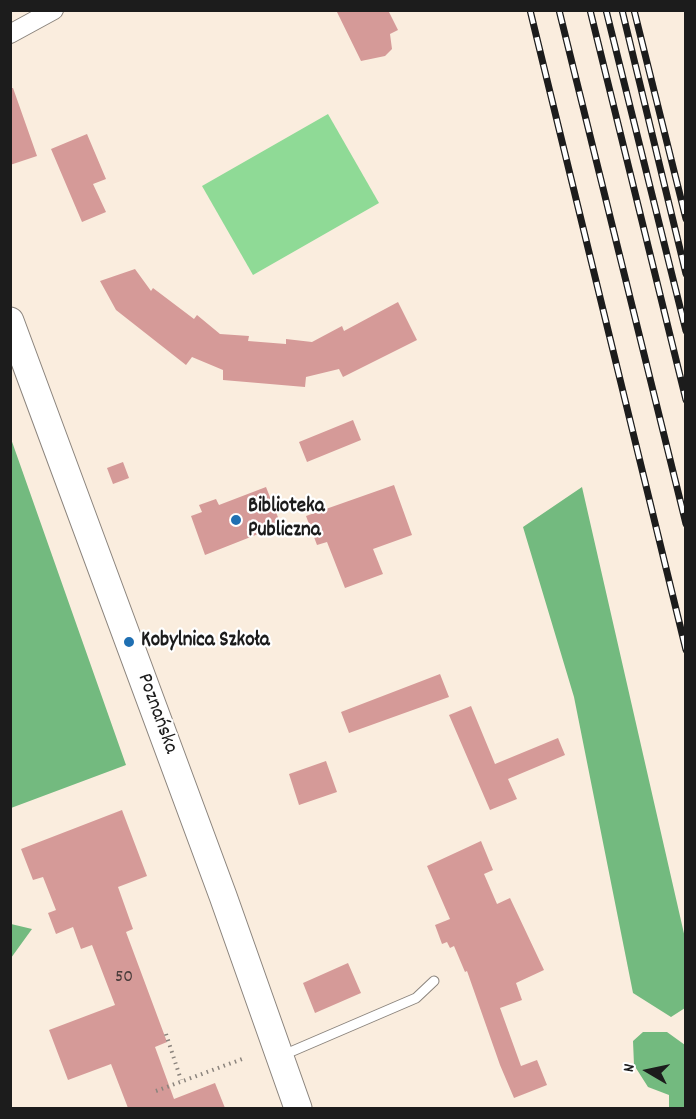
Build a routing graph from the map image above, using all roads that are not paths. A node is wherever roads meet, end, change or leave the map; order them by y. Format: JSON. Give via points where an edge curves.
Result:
{"nodes":[{"id":1,"x":54,"y":10,"type":"edge"},
{"id":2,"x":10,"y":34,"type":"edge"},
{"id":3,"x":10,"y":321,"type":"edge"},
{"id":4,"x":434,"y":981,"type":"dead end"},
{"id":5,"x":279,"y":1056,"type":"junction"},
{"id":6,"x":298,"y":1108,"type":"edge"}],
"edges":[{"from":1,"to":2,"type":"street"},
{"from":3,"to":5,"type":"main road","name":"Poznańska","via":[[24,372],[175,765]]},
{"from":4,"to":5,"type":"lane","via":[[416,998]]},
{"from":5,"to":6,"type":"main road","name":"Poznańska"}]}
